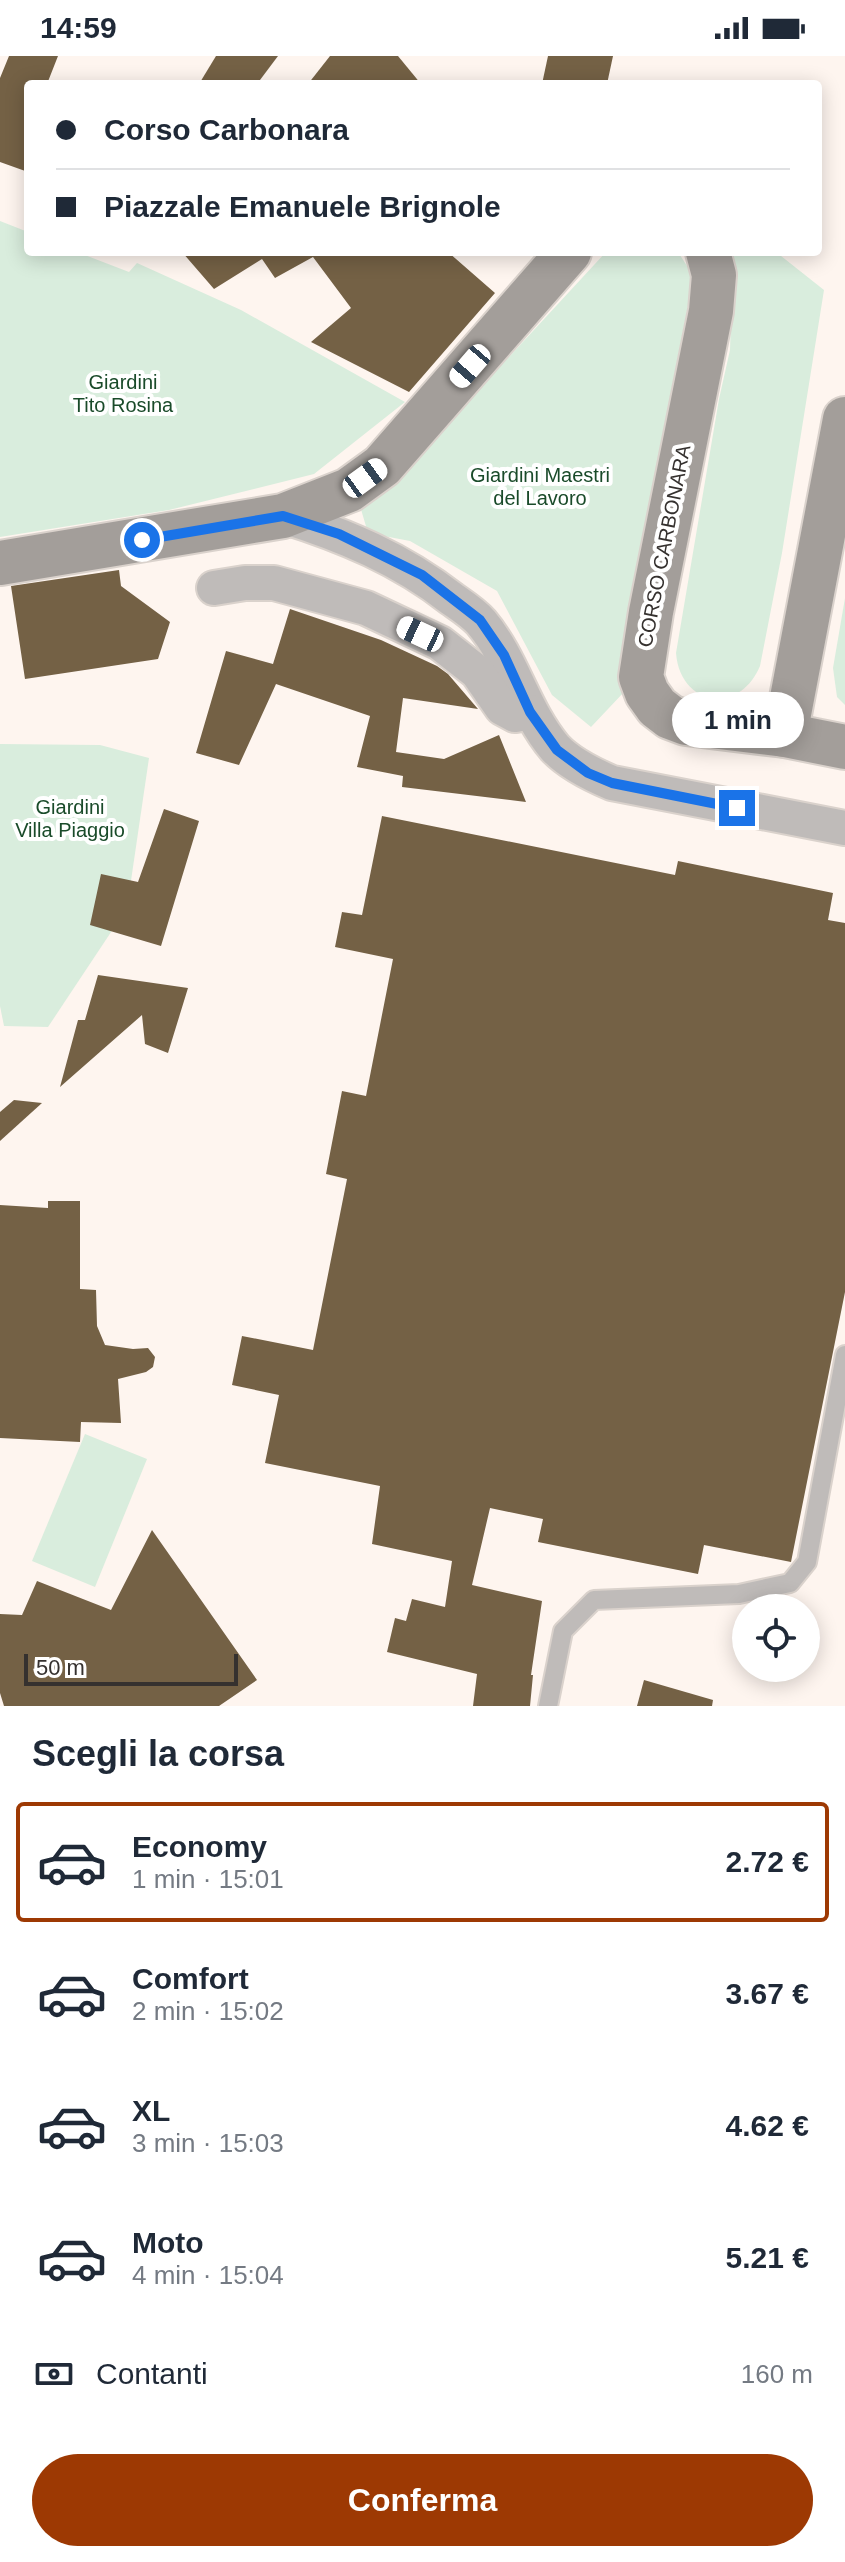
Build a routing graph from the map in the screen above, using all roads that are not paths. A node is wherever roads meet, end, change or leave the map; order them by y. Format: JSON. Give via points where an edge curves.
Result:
{"nodes":[{"id":1,"x":566,"y":256,"type":"edge"},
{"id":2,"x":709,"y":256,"type":"edge"},
{"id":3,"x":845,"y":419,"type":"edge"},
{"id":4,"x":283,"y":516,"type":"junction"},
{"id":5,"x":0,"y":563,"type":"edge"},
{"id":6,"x":214,"y":588,"type":"dead end"},
{"id":7,"x":530,"y":712,"type":"junction"},
{"id":8,"x":785,"y":735,"type":"junction"},
{"id":9,"x":845,"y":747,"type":"edge"},
{"id":10,"x":845,"y":828,"type":"edge"},
{"id":11,"x":845,"y":1355,"type":"edge"},
{"id":12,"x":548,"y":1706,"type":"edge"}],
"edges":[{"from":1,"to":4,"type":"street","via":[[382,466],[349,490]]},
{"from":2,"to":8,"type":"street","name":"CORSO CARBONARA","via":[[714,275],[711,311],[641,677],[657,707],[670,717]]},
{"from":3,"to":8,"type":"street"},
{"from":4,"to":5,"type":"street"},
{"from":4,"to":7,"type":"street","via":[[339,534],[422,575],[480,620],[504,655]]},
{"from":6,"to":7,"type":"street","via":[[274,583],[366,608],[440,643],[477,672],[502,708],[515,715]]},
{"from":7,"to":10,"type":"street","via":[[557,750],[612,783]]},
{"from":8,"to":9,"type":"street","name":"CORSO CARBONARA"},
{"from":11,"to":12,"type":"lane","via":[[807,1562],[790,1583],[739,1594],[594,1600],[563,1631]]}]}
